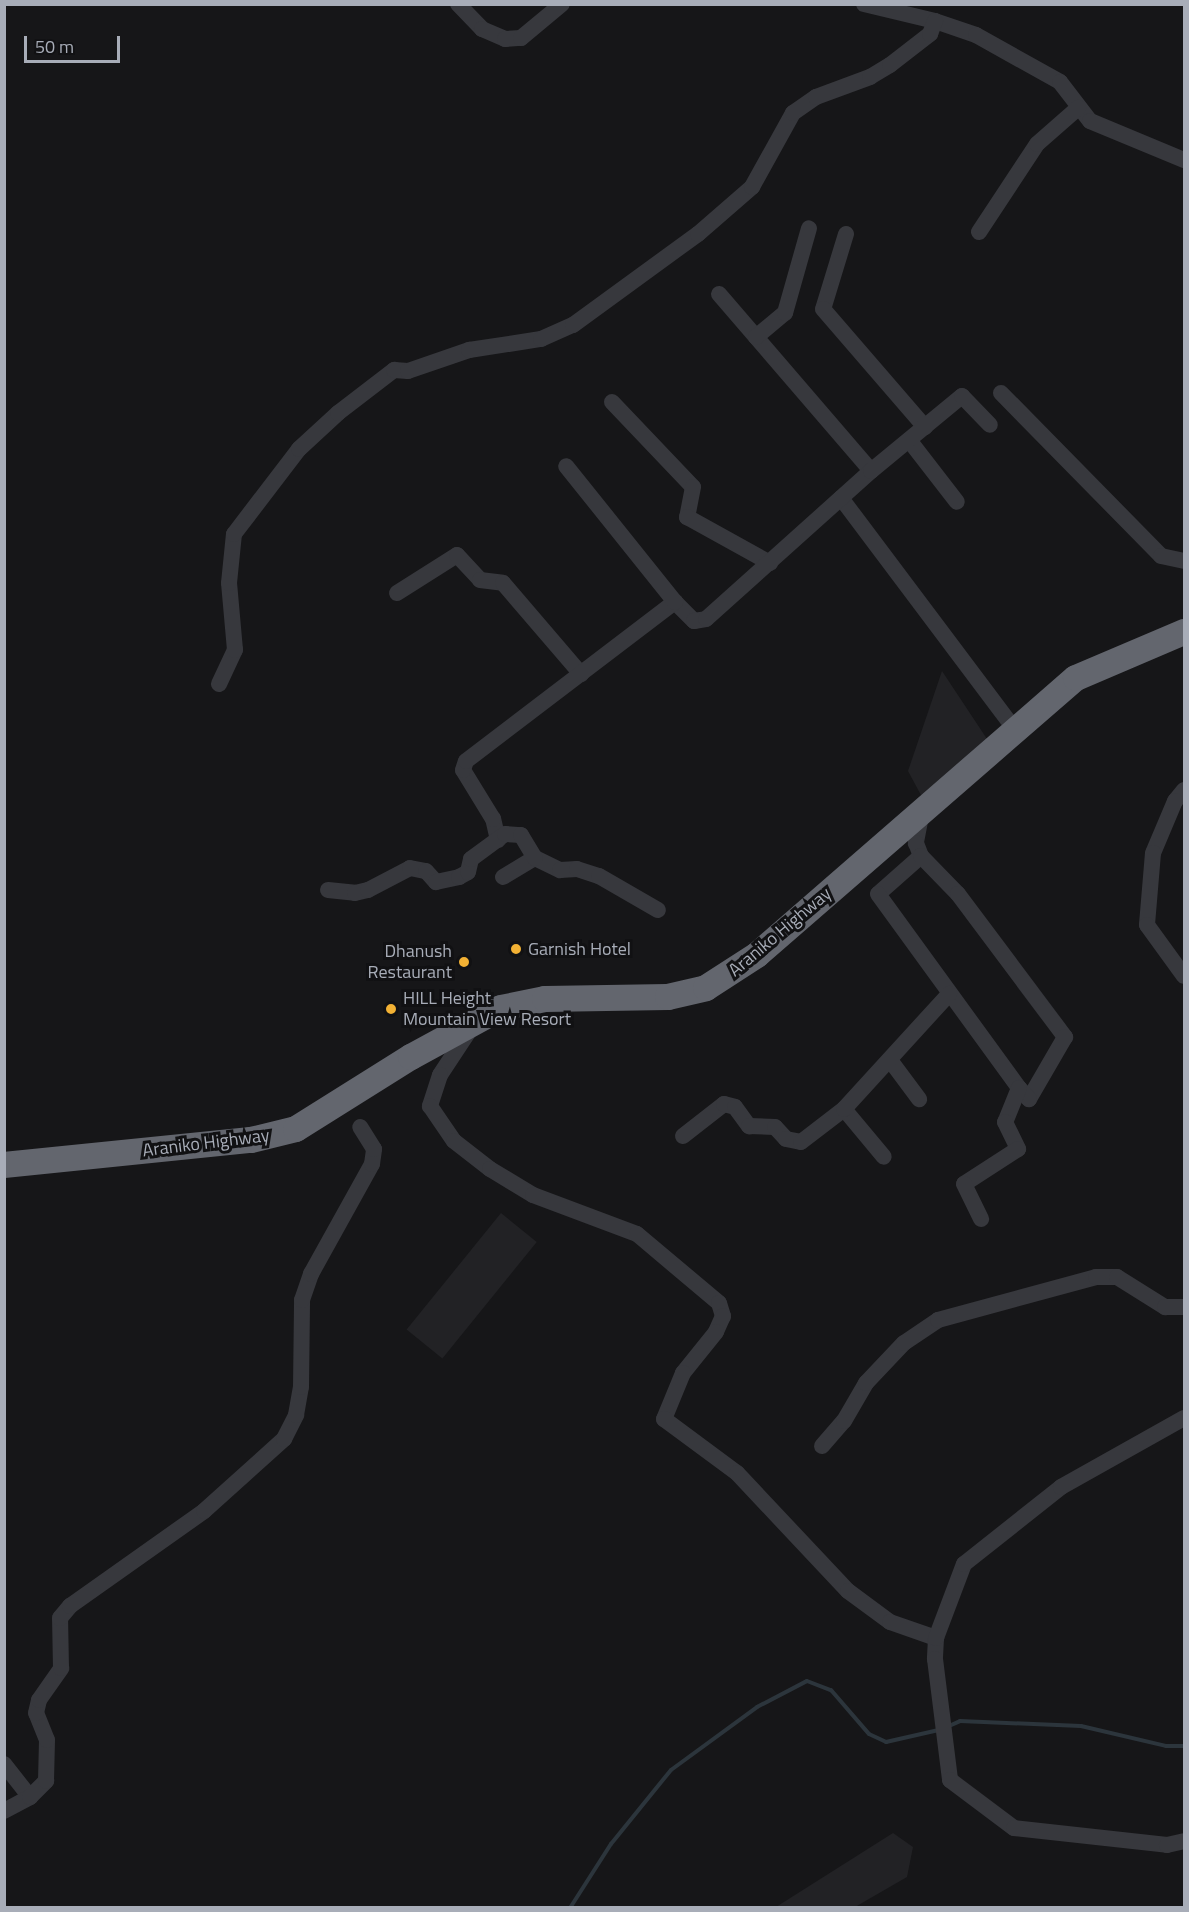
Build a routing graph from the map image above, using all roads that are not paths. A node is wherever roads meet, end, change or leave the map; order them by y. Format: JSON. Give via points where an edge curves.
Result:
{"nodes":[{"id":1,"x":458,"y":4,"type":"edge"},
{"id":2,"x":562,"y":4,"type":"edge"},
{"id":3,"x":864,"y":4,"type":"edge"},
{"id":4,"x":935,"y":21,"type":"junction"},
{"id":5,"x":1078,"y":108,"type":"junction"},
{"id":6,"x":1185,"y":160,"type":"edge"},
{"id":7,"x":808,"y":228,"type":"dead end"},
{"id":8,"x":979,"y":232,"type":"dead end"},
{"id":9,"x":846,"y":234,"type":"dead end"},
{"id":10,"x":719,"y":294,"type":"dead end"},
{"id":11,"x":756,"y":337,"type":"junction"},
{"id":12,"x":1001,"y":393,"type":"dead end"},
{"id":13,"x":612,"y":402,"type":"dead end"},
{"id":14,"x":990,"y":425,"type":"dead end"},
{"id":15,"x":926,"y":427,"type":"junction"},
{"id":16,"x":909,"y":441,"type":"junction"},
{"id":17,"x":566,"y":466,"type":"dead end"},
{"id":18,"x":871,"y":471,"type":"junction"},
{"id":19,"x":841,"y":498,"type":"junction"},
{"id":20,"x":957,"y":502,"type":"dead end"},
{"id":21,"x":1185,"y":561,"type":"edge"},
{"id":22,"x":770,"y":563,"type":"junction"},
{"id":23,"x":397,"y":593,"type":"dead end"},
{"id":24,"x":675,"y":602,"type":"junction"},
{"id":25,"x":1185,"y":632,"type":"edge"},
{"id":26,"x":581,"y":674,"type":"junction"},
{"id":27,"x":219,"y":684,"type":"dead end"},
{"id":28,"x":1014,"y":728,"type":"junction"},
{"id":29,"x":1185,"y":790,"type":"edge"},
{"id":30,"x":923,"y":808,"type":"junction"},
{"id":31,"x":498,"y":840,"type":"junction"},
{"id":32,"x":921,"y":856,"type":"junction"},
{"id":33,"x":535,"y":858,"type":"junction"},
{"id":34,"x":503,"y":877,"type":"dead end"},
{"id":35,"x":328,"y":890,"type":"dead end"},
{"id":36,"x":658,"y":910,"type":"dead end"},
{"id":37,"x":1185,"y":976,"type":"edge"},
{"id":38,"x":949,"y":994,"type":"junction"},
{"id":39,"x":476,"y":1020,"type":"junction"},
{"id":40,"x":890,"y":1060,"type":"junction"},
{"id":41,"x":1019,"y":1088,"type":"junction"},
{"id":42,"x":919,"y":1099,"type":"dead end"},
{"id":43,"x":844,"y":1109,"type":"junction"},
{"id":44,"x":360,"y":1128,"type":"dead end"},
{"id":45,"x":683,"y":1136,"type":"dead end"},
{"id":46,"x":884,"y":1157,"type":"dead end"},
{"id":47,"x":4,"y":1165,"type":"edge"},
{"id":48,"x":981,"y":1219,"type":"dead end"},
{"id":49,"x":1185,"y":1307,"type":"edge"},
{"id":50,"x":1185,"y":1418,"type":"edge"},
{"id":51,"x":822,"y":1446,"type":"dead end"},
{"id":52,"x":936,"y":1638,"type":"junction"},
{"id":53,"x":4,"y":1764,"type":"edge"},
{"id":54,"x":30,"y":1797,"type":"junction"},
{"id":55,"x":4,"y":1811,"type":"edge"},
{"id":56,"x":1185,"y":1841,"type":"edge"}],
"edges":[{"from":1,"to":2,"type":"street","via":[[482,28],[505,39],[521,38]]},
{"from":3,"to":4,"type":"street"},
{"from":4,"to":5,"type":"street","via":[[976,35],[1044,70],[1060,82]]},
{"from":4,"to":27,"type":"street","via":[[930,34],[890,65],[870,77],[816,97],[793,113],[752,187],[698,234],[573,325],[542,339],[469,350],[408,371],[394,370],[299,448],[234,534],[229,583],[235,650]]},
{"from":5,"to":6,"type":"street","via":[[1101,127],[1145,141]]},
{"from":5,"to":8,"type":"street","via":[[1037,144]]},
{"from":7,"to":11,"type":"street","via":[[785,314]]},
{"from":9,"to":15,"type":"street","via":[[823,309]]},
{"from":10,"to":11,"type":"street"},
{"from":11,"to":18,"type":"street"},
{"from":12,"to":21,"type":"street","via":[[1161,556]]},
{"from":13,"to":22,"type":"street","via":[[693,487],[687,517]]},
{"from":14,"to":15,"type":"street","via":[[962,396]]},
{"from":15,"to":16,"type":"street"},
{"from":16,"to":18,"type":"street"},
{"from":16,"to":20,"type":"street"},
{"from":17,"to":24,"type":"street"},
{"from":18,"to":19,"type":"street"},
{"from":19,"to":22,"type":"street"},
{"from":19,"to":28,"type":"street"},
{"from":22,"to":24,"type":"street","via":[[706,619],[694,621]]},
{"from":23,"to":26,"type":"street","via":[[457,555],[480,580],[503,583]]},
{"from":24,"to":26,"type":"street"},
{"from":25,"to":28,"type":"highway","name":"Araniko Highway","via":[[1076,678]]},
{"from":26,"to":31,"type":"street","via":[[466,761],[463,770],[493,819]]},
{"from":28,"to":30,"type":"highway","name":"Araniko Highway"},
{"from":29,"to":37,"type":"street","via":[[1175,801],[1153,853],[1147,925]]},
{"from":30,"to":32,"type":"street","via":[[916,843]]},
{"from":30,"to":39,"type":"highway","name":"Araniko Highway","via":[[757,954],[706,988],[660,997],[545,999],[501,1008]]},
{"from":31,"to":33,"type":"street","via":[[505,834],[521,835]]},
{"from":31,"to":35,"type":"street","via":[[471,860],[468,872],[459,877],[436,882],[426,871],[410,868],[368,890]]},
{"from":32,"to":38,"type":"street","via":[[878,894]]},
{"from":32,"to":41,"type":"street","via":[[958,894],[1065,1037],[1029,1099]]},
{"from":33,"to":34,"type":"street"},
{"from":33,"to":36,"type":"street","via":[[560,870],[577,869],[599,876]]},
{"from":38,"to":40,"type":"street"},
{"from":38,"to":41,"type":"street"},
{"from":39,"to":47,"type":"highway","name":"Araniko Highway","via":[[296,1129],[250,1140]]},
{"from":39,"to":52,"type":"street","via":[[440,1075],[430,1106],[454,1141],[490,1170],[533,1195],[637,1234],[719,1303],[723,1316],[716,1332],[683,1373],[664,1419],[737,1473],[848,1591],[874,1611],[917,1634]]},
{"from":40,"to":42,"type":"street"},
{"from":40,"to":43,"type":"street"},
{"from":41,"to":48,"type":"street","via":[[1005,1122],[1018,1149],[964,1184]]},
{"from":43,"to":45,"type":"street","via":[[801,1142],[786,1139],[775,1127],[749,1126],[735,1107],[724,1104]]},
{"from":43,"to":46,"type":"street"},
{"from":44,"to":54,"type":"street","via":[[374,1149],[372,1164],[311,1274],[302,1300],[301,1387],[296,1415],[284,1439],[204,1511],[70,1605],[60,1618],[61,1668],[39,1700],[36,1713],[47,1740],[46,1780]]},
{"from":49,"to":51,"type":"street","via":[[1165,1307],[1117,1277],[1096,1277],[938,1320],[904,1343],[866,1383],[844,1421]]},
{"from":50,"to":52,"type":"street","via":[[1061,1487],[964,1564]]},
{"from":52,"to":56,"type":"street","via":[[950,1780],[1014,1828],[1167,1845]]},
{"from":53,"to":54,"type":"street"},
{"from":54,"to":55,"type":"street"}]}
